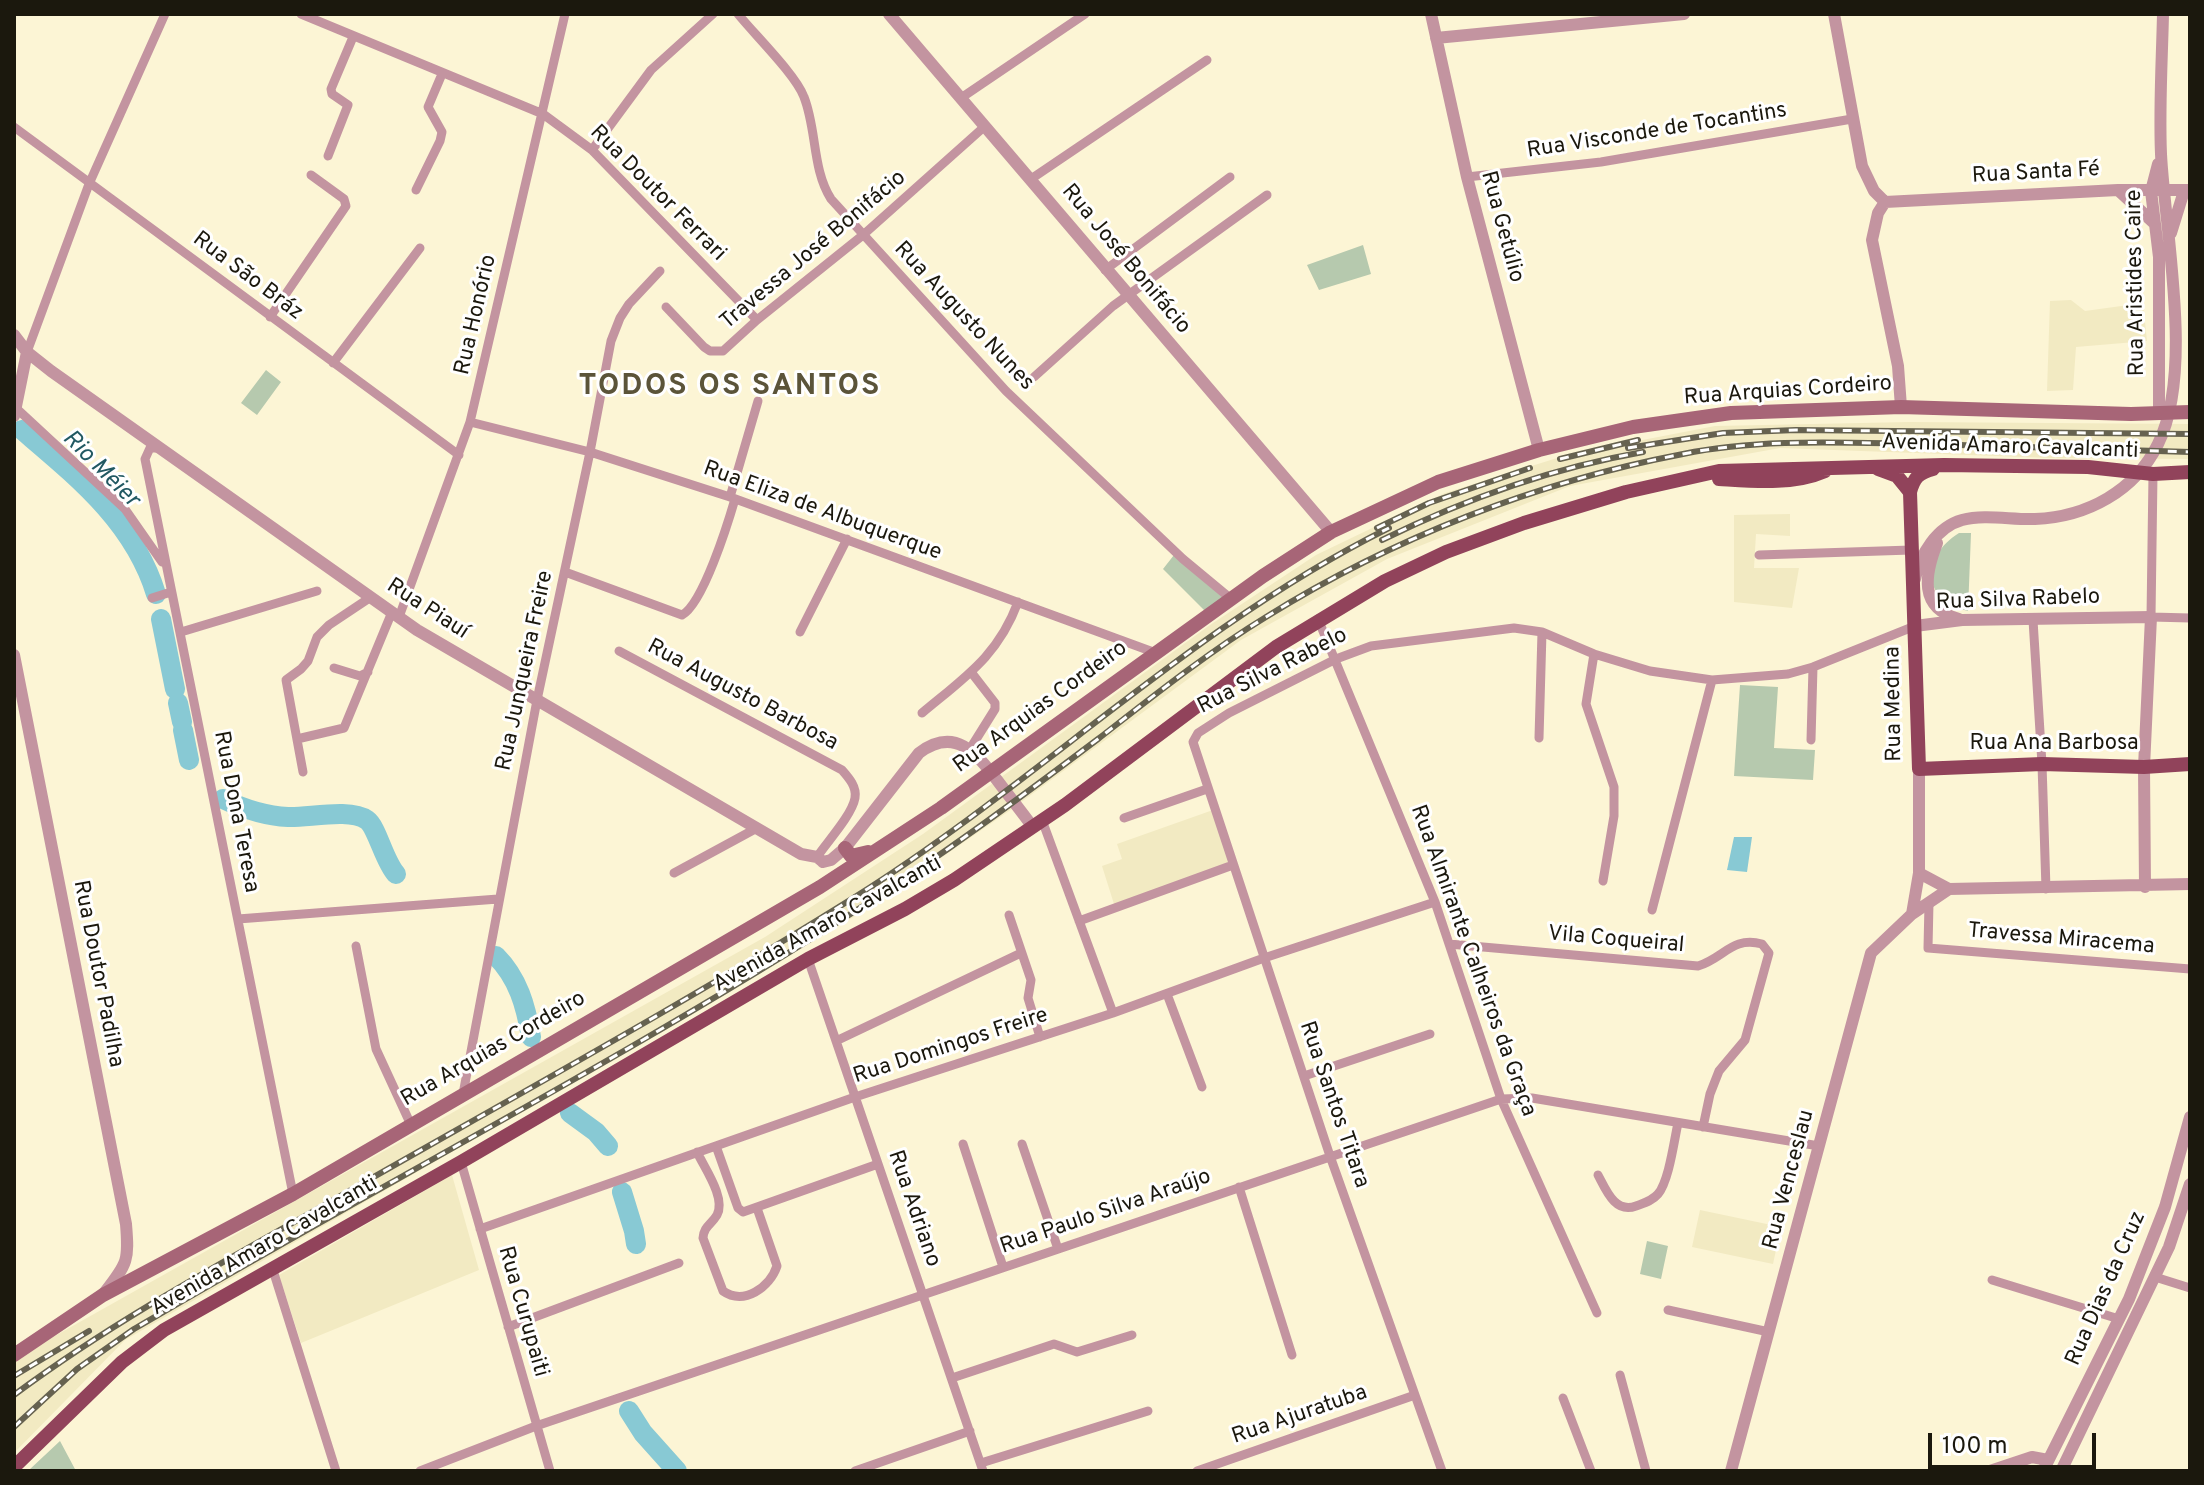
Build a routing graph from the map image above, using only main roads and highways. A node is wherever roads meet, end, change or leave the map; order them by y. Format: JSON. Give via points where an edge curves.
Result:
{"nodes":[{"id":1,"x":2190,"y":412,"type":"edge"},
{"id":2,"x":1944,"y":465,"type":"junction"},
{"id":3,"x":1870,"y":466,"type":"junction"},
{"id":4,"x":1801,"y":467,"type":"junction"},
{"id":5,"x":1829,"y":469,"type":"junction"},
{"id":6,"x":2190,"y":472,"type":"edge"},
{"id":7,"x":1691,"y":478,"type":"junction"},
{"id":8,"x":1753,"y":480,"type":"junction"},
{"id":9,"x":1910,"y":492,"type":"junction"},
{"id":10,"x":2190,"y":764,"type":"edge"},
{"id":11,"x":1919,"y":769,"type":"joint"},
{"id":12,"x":889,"y":842,"type":"junction"},
{"id":13,"x":845,"y":848,"type":"road end"},
{"id":14,"x":14,"y":1355,"type":"edge"},
{"id":15,"x":14,"y":1467,"type":"edge"}],
"edges":[{"from":1,"to":12,"type":"main road","name":"Rua Arquias Cordeiro","via":[[1901,407],[1731,413],[1633,427],[1438,482],[1331,532],[1230,598]]},
{"from":2,"to":3,"type":"main road","name":"Avenida Amaro Cavalcanti"},
{"from":2,"to":6,"type":"main road","name":"Avenida Amaro Cavalcanti"},
{"from":2,"to":9,"type":"main road","via":[[1922,472]]},
{"from":3,"to":5,"type":"main road","name":"Avenida Amaro Cavalcanti"},
{"from":3,"to":9,"type":"main road","via":[[1897,476]]},
{"from":4,"to":5,"type":"main road","name":"Avenida Amaro Cavalcanti"},
{"from":4,"to":7,"type":"main road","name":"Avenida Amaro Cavalcanti","via":[[1719,471]]},
{"from":4,"to":8,"type":"main road"},
{"from":5,"to":8,"type":"main road","name":"Avenida Amaro Cavalcanti","via":[[1811,477]]},
{"from":7,"to":8,"type":"main road","name":"Avenida Amaro Cavalcanti"},
{"from":7,"to":15,"type":"main road","name":"Avenida Amaro Cavalcanti","via":[[1553,514],[1446,552],[1318,619],[1037,823],[917,901],[143,1344]]},
{"from":9,"to":11,"type":"main road","name":"Rua Medina"},
{"from":10,"to":11,"type":"main road","name":"Rua Ana Barbosa"},
{"from":12,"to":13,"type":"main road","via":[[857,856]]},
{"from":12,"to":14,"type":"main road","name":"Rua Arquias Cordeiro","via":[[293,1194],[103,1295]]}]}
